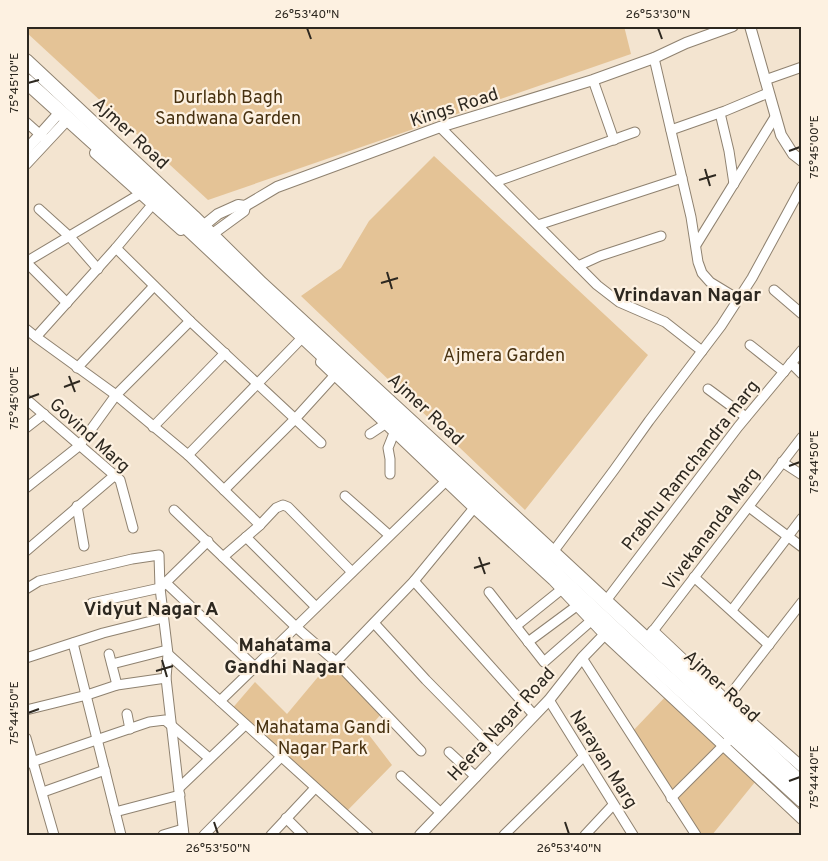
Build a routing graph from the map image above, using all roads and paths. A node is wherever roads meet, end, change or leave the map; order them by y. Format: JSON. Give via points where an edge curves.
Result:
{"nodes":[{"id":1,"x":733,"y":26,"type":"edge"},
{"id":2,"x":750,"y":26,"type":"edge"},
{"id":3,"x":654,"y":58,"type":"junction"},
{"id":4,"x":26,"y":61,"type":"edge"},
{"id":5,"x":802,"y":67,"type":"edge"},
{"id":6,"x":593,"y":80,"type":"junction"},
{"id":7,"x":765,"y":80,"type":"junction"},
{"id":8,"x":26,"y":82,"type":"edge"},
{"id":9,"x":26,"y":89,"type":"edge"},
{"id":10,"x":768,"y":92,"type":"junction"},
{"id":11,"x":720,"y":113,"type":"junction"},
{"id":12,"x":775,"y":117,"type":"junction"},
{"id":13,"x":62,"y":118,"type":"junction"},
{"id":14,"x":26,"y":122,"type":"edge"},
{"id":15,"x":440,"y":127,"type":"junction"},
{"id":16,"x":671,"y":130,"type":"junction"},
{"id":17,"x":636,"y":132,"type":"dead end"},
{"id":18,"x":44,"y":138,"type":"junction"},
{"id":19,"x":614,"y":140,"type":"junction"},
{"id":20,"x":26,"y":150,"type":"edge"},
{"id":21,"x":802,"y":162,"type":"edge"},
{"id":22,"x":26,"y":164,"type":"edge"},
{"id":23,"x":682,"y":178,"type":"junction"},
{"id":24,"x":494,"y":182,"type":"junction"},
{"id":25,"x":734,"y":184,"type":"junction"},
{"id":26,"x":802,"y":186,"type":"edge"},
{"id":27,"x":140,"y":194,"type":"junction"},
{"id":28,"x":152,"y":205,"type":"junction"},
{"id":29,"x":39,"y":209,"type":"dead end"},
{"id":30,"x":538,"y":225,"type":"junction"},
{"id":31,"x":661,"y":236,"type":"dead end"},
{"id":32,"x":70,"y":237,"type":"junction"},
{"id":33,"x":199,"y":237,"type":"junction"},
{"id":34,"x":696,"y":245,"type":"junction"},
{"id":35,"x":116,"y":248,"type":"junction"},
{"id":36,"x":578,"y":266,"type":"junction"},
{"id":37,"x":98,"y":269,"type":"junction"},
{"id":38,"x":154,"y":286,"type":"junction"},
{"id":39,"x":774,"y":290,"type":"dead end"},
{"id":40,"x":738,"y":299,"type":"junction"},
{"id":41,"x":66,"y":303,"type":"junction"},
{"id":42,"x":802,"y":314,"type":"edge"},
{"id":43,"x":190,"y":320,"type":"junction"},
{"id":44,"x":26,"y":328,"type":"edge"},
{"id":45,"x":36,"y":337,"type":"junction"},
{"id":46,"x":299,"y":341,"type":"junction"},
{"id":47,"x":750,"y":345,"type":"dead end"},
{"id":48,"x":802,"y":350,"type":"edge"},
{"id":49,"x":702,"y":351,"type":"junction"},
{"id":50,"x":225,"y":354,"type":"junction"},
{"id":51,"x":791,"y":363,"type":"junction"},
{"id":52,"x":77,"y":368,"type":"junction"},
{"id":53,"x":784,"y":372,"type":"junction"},
{"id":54,"x":802,"y":374,"type":"edge"},
{"id":55,"x":334,"y":376,"type":"junction"},
{"id":56,"x":256,"y":383,"type":"junction"},
{"id":57,"x":708,"y":389,"type":"dead end"},
{"id":58,"x":116,"y":395,"type":"junction"},
{"id":59,"x":26,"y":399,"type":"edge"},
{"id":60,"x":44,"y":414,"type":"junction"},
{"id":61,"x":746,"y":417,"type":"junction"},
{"id":62,"x":295,"y":419,"type":"junction"},
{"id":63,"x":385,"y":424,"type":"junction"},
{"id":64,"x":153,"y":427,"type":"junction"},
{"id":65,"x":26,"y":428,"type":"edge"},
{"id":66,"x":394,"y":432,"type":"junction"},
{"id":67,"x":370,"y":434,"type":"dead end"},
{"id":68,"x":802,"y":437,"type":"edge"},
{"id":69,"x":320,"y":443,"type":"dead end"},
{"id":70,"x":79,"y":446,"type":"junction"},
{"id":71,"x":188,"y":455,"type":"junction"},
{"id":72,"x":782,"y":462,"type":"junction"},
{"id":73,"x":390,"y":474,"type":"dead end"},
{"id":74,"x":115,"y":475,"type":"junction"},
{"id":75,"x":802,"y":475,"type":"edge"},
{"id":76,"x":446,"y":481,"type":"junction"},
{"id":77,"x":26,"y":488,"type":"edge"},
{"id":78,"x":224,"y":490,"type":"junction"},
{"id":79,"x":345,"y":496,"type":"dead end"},
{"id":80,"x":77,"y":506,"type":"junction"},
{"id":81,"x":749,"y":507,"type":"junction"},
{"id":82,"x":474,"y":508,"type":"junction"},
{"id":83,"x":174,"y":510,"type":"dead end"},
{"id":84,"x":802,"y":518,"type":"edge"},
{"id":85,"x":260,"y":525,"type":"junction"},
{"id":86,"x":133,"y":528,"type":"dead end"},
{"id":87,"x":389,"y":535,"type":"junction"},
{"id":88,"x":246,"y":537,"type":"junction"},
{"id":89,"x":788,"y":537,"type":"junction"},
{"id":90,"x":208,"y":541,"type":"junction"},
{"id":91,"x":84,"y":546,"type":"dead end"},
{"id":92,"x":802,"y":547,"type":"edge"},
{"id":93,"x":26,"y":551,"type":"edge"},
{"id":94,"x":553,"y":552,"type":"junction"},
{"id":95,"x":223,"y":557,"type":"junction"},
{"id":96,"x":352,"y":572,"type":"junction"},
{"id":97,"x":694,"y":577,"type":"junction"},
{"id":98,"x":414,"y":580,"type":"junction"},
{"id":99,"x":162,"y":585,"type":"junction"},
{"id":100,"x":26,"y":589,"type":"edge"},
{"id":101,"x":562,"y":589,"type":"junction"},
{"id":102,"x":489,"y":592,"type":"dead end"},
{"id":103,"x":605,"y":602,"type":"junction"},
{"id":104,"x":802,"y":602,"type":"edge"},
{"id":105,"x":92,"y":603,"type":"dead end"},
{"id":106,"x":578,"y":605,"type":"junction"},
{"id":107,"x":316,"y":607,"type":"junction"},
{"id":108,"x":732,"y":610,"type":"junction"},
{"id":109,"x":163,"y":618,"type":"junction"},
{"id":110,"x":592,"y":620,"type":"junction"},
{"id":111,"x":374,"y":623,"type":"junction"},
{"id":112,"x":612,"y":625,"type":"junction"},
{"id":113,"x":516,"y":626,"type":"junction"},
{"id":114,"x":296,"y":627,"type":"junction"},
{"id":115,"x":650,"y":636,"type":"junction"},
{"id":116,"x":528,"y":642,"type":"junction"},
{"id":117,"x":73,"y":643,"type":"junction"},
{"id":118,"x":769,"y":645,"type":"junction"},
{"id":119,"x":168,"y":652,"type":"junction"},
{"id":120,"x":109,"y":654,"type":"dead end"},
{"id":121,"x":26,"y":658,"type":"edge"},
{"id":122,"x":582,"y":658,"type":"junction"},
{"id":123,"x":336,"y":662,"type":"junction"},
{"id":124,"x":112,"y":664,"type":"junction"},
{"id":125,"x":255,"y":667,"type":"junction"},
{"id":126,"x":166,"y":678,"type":"junction"},
{"id":127,"x":117,"y":685,"type":"junction"},
{"id":128,"x":87,"y":695,"type":"junction"},
{"id":129,"x":548,"y":700,"type":"junction"},
{"id":130,"x":726,"y":700,"type":"junction"},
{"id":131,"x":220,"y":701,"type":"junction"},
{"id":132,"x":26,"y":710,"type":"edge"},
{"id":133,"x":127,"y":714,"type":"dead end"},
{"id":134,"x":534,"y":715,"type":"junction"},
{"id":135,"x":245,"y":725,"type":"junction"},
{"id":136,"x":172,"y":726,"type":"junction"},
{"id":137,"x":130,"y":729,"type":"junction"},
{"id":138,"x":26,"y":738,"type":"edge"},
{"id":139,"x":98,"y":739,"type":"junction"},
{"id":140,"x":728,"y":742,"type":"junction"},
{"id":141,"x":422,"y":751,"type":"dead end"},
{"id":142,"x":449,"y":752,"type":"dead end"},
{"id":143,"x":498,"y":753,"type":"junction"},
{"id":144,"x":281,"y":757,"type":"junction"},
{"id":145,"x":584,"y":757,"type":"junction"},
{"id":146,"x":209,"y":758,"type":"junction"},
{"id":147,"x":30,"y":763,"type":"edge"},
{"id":148,"x":801,"y":765,"type":"edge"},
{"id":149,"x":106,"y":770,"type":"junction"},
{"id":150,"x":401,"y":776,"type":"dead end"},
{"id":151,"x":476,"y":777,"type":"junction"},
{"id":152,"x":802,"y":784,"type":"edge"},
{"id":153,"x":315,"y":788,"type":"junction"},
{"id":154,"x":180,"y":791,"type":"junction"},
{"id":155,"x":42,"y":792,"type":"junction"},
{"id":156,"x":671,"y":798,"type":"junction"},
{"id":157,"x":802,"y":800,"type":"edge"},
{"id":158,"x":613,"y":805,"type":"junction"},
{"id":159,"x":116,"y":812,"type":"junction"},
{"id":160,"x":441,"y":812,"type":"junction"},
{"id":161,"x":286,"y":818,"type":"junction"},
{"id":162,"x":802,"y":819,"type":"edge"},
{"id":163,"x":183,"y":832,"type":"edge"},
{"id":164,"x":121,"y":833,"type":"edge"},
{"id":165,"x":54,"y":835,"type":"edge"},
{"id":166,"x":110,"y":835,"type":"edge"},
{"id":167,"x":163,"y":835,"type":"edge"},
{"id":168,"x":204,"y":835,"type":"edge"},
{"id":169,"x":271,"y":835,"type":"edge"},
{"id":170,"x":303,"y":835,"type":"edge"},
{"id":171,"x":368,"y":835,"type":"edge"},
{"id":172,"x":420,"y":835,"type":"edge"},
{"id":173,"x":504,"y":835,"type":"edge"},
{"id":174,"x":584,"y":835,"type":"edge"},
{"id":175,"x":633,"y":835,"type":"edge"},
{"id":176,"x":696,"y":835,"type":"edge"}],
"edges":[{"from":1,"to":3,"type":"street","name":"Kings Road"},
{"from":2,"to":7,"type":"street"},
{"from":3,"to":6,"type":"street","name":"Kings Road"},
{"from":3,"to":16,"type":"street"},
{"from":4,"to":33,"type":"highway","name":"Ajmer Road"},
{"from":5,"to":7,"type":"street"},
{"from":6,"to":15,"type":"street","name":"Kings Road"},
{"from":6,"to":19,"type":"street"},
{"from":7,"to":10,"type":"street"},
{"from":8,"to":13,"type":"highway","name":"Ajmer Road"},
{"from":9,"to":13,"type":"street"},
{"from":10,"to":11,"type":"street"},
{"from":10,"to":12,"type":"street"},
{"from":11,"to":16,"type":"street"},
{"from":11,"to":25,"type":"street"},
{"from":12,"to":21,"type":"street","via":[[781,135]]},
{"from":12,"to":25,"type":"street"},
{"from":13,"to":18,"type":"street"},
{"from":13,"to":27,"type":"street"},
{"from":13,"to":33,"type":"highway","name":"Ajmer Road"},
{"from":14,"to":18,"type":"street"},
{"from":15,"to":24,"type":"street"},
{"from":15,"to":33,"type":"street","name":"Kings Road","via":[[277,187],[245,206],[238,205],[218,214]]},
{"from":16,"to":23,"type":"street"},
{"from":17,"to":19,"type":"street"},
{"from":18,"to":20,"type":"street"},
{"from":18,"to":22,"type":"street"},
{"from":19,"to":24,"type":"street"},
{"from":23,"to":30,"type":"street"},
{"from":23,"to":34,"type":"street"},
{"from":24,"to":30,"type":"street"},
{"from":25,"to":34,"type":"street"},
{"from":26,"to":40,"type":"street"},
{"from":27,"to":28,"type":"street"},
{"from":27,"to":32,"type":"street"},
{"from":28,"to":33,"type":"street"},
{"from":28,"to":35,"type":"street"},
{"from":29,"to":32,"type":"street"},
{"from":30,"to":36,"type":"street"},
{"from":31,"to":36,"type":"street"},
{"from":32,"to":37,"type":"street"},
{"from":32,"to":41,"type":"street","via":[[26,262]]},
{"from":33,"to":46,"type":"street"},
{"from":33,"to":94,"type":"highway","name":"Ajmer Road"},
{"from":33,"to":112,"type":"highway","name":"Ajmer Road"},
{"from":34,"to":40,"type":"street","via":[[702,273],[710,282]]},
{"from":35,"to":37,"type":"street"},
{"from":35,"to":38,"type":"street"},
{"from":36,"to":49,"type":"street","via":[[619,302],[664,322]]},
{"from":37,"to":41,"type":"street"},
{"from":38,"to":43,"type":"street"},
{"from":38,"to":52,"type":"street"},
{"from":39,"to":42,"type":"street"},
{"from":40,"to":49,"type":"street"},
{"from":41,"to":45,"type":"street"},
{"from":43,"to":50,"type":"street"},
{"from":43,"to":58,"type":"street"},
{"from":44,"to":45,"type":"street"},
{"from":45,"to":52,"type":"street"},
{"from":46,"to":55,"type":"street"},
{"from":46,"to":56,"type":"street"},
{"from":47,"to":53,"type":"street"},
{"from":48,"to":51,"type":"street","name":"Prabhu Ramchandra marg"},
{"from":49,"to":94,"type":"street"},
{"from":50,"to":56,"type":"street"},
{"from":50,"to":64,"type":"street"},
{"from":51,"to":53,"type":"street","name":"Prabhu Ramchandra marg"},
{"from":51,"to":54,"type":"street"},
{"from":52,"to":58,"type":"street"},
{"from":53,"to":61,"type":"street","name":"Prabhu Ramchandra marg"},
{"from":55,"to":62,"type":"street"},
{"from":55,"to":63,"type":"street"},
{"from":56,"to":62,"type":"street"},
{"from":56,"to":71,"type":"street"},
{"from":57,"to":61,"type":"street"},
{"from":58,"to":64,"type":"street"},
{"from":58,"to":70,"type":"street"},
{"from":59,"to":60,"type":"street","name":"Govind Marg"},
{"from":60,"to":65,"type":"street"},
{"from":60,"to":70,"type":"street","name":"Govind Marg"},
{"from":61,"to":103,"type":"street","name":"Prabhu Ramchandra marg"},
{"from":62,"to":69,"type":"street"},
{"from":62,"to":78,"type":"street"},
{"from":63,"to":66,"type":"street"},
{"from":63,"to":67,"type":"street"},
{"from":64,"to":71,"type":"street"},
{"from":66,"to":73,"type":"street","via":[[388,448]]},
{"from":66,"to":76,"type":"street"},
{"from":68,"to":72,"type":"street","name":"Vivekananda Marg"},
{"from":70,"to":74,"type":"street","name":"Govind Marg"},
{"from":70,"to":77,"type":"street"},
{"from":71,"to":78,"type":"street"},
{"from":72,"to":75,"type":"street"},
{"from":72,"to":81,"type":"street","name":"Vivekananda Marg"},
{"from":74,"to":80,"type":"street"},
{"from":74,"to":86,"type":"street","name":"Govind Marg","via":[[123,486]]},
{"from":76,"to":82,"type":"street"},
{"from":76,"to":87,"type":"street"},
{"from":78,"to":85,"type":"street"},
{"from":79,"to":87,"type":"street"},
{"from":80,"to":91,"type":"street"},
{"from":80,"to":93,"type":"street"},
{"from":81,"to":89,"type":"street"},
{"from":81,"to":97,"type":"street","name":"Vivekananda Marg"},
{"from":82,"to":98,"type":"street"},
{"from":82,"to":101,"type":"street"},
{"from":83,"to":90,"type":"street"},
{"from":84,"to":89,"type":"street"},
{"from":85,"to":88,"type":"street"},
{"from":85,"to":96,"type":"street","via":[[276,508],[288,507]]},
{"from":87,"to":96,"type":"street"},
{"from":88,"to":95,"type":"street"},
{"from":88,"to":107,"type":"street"},
{"from":89,"to":92,"type":"street"},
{"from":89,"to":108,"type":"street"},
{"from":90,"to":95,"type":"street"},
{"from":90,"to":99,"type":"street"},
{"from":94,"to":103,"type":"highway","name":"Ajmer Road"},
{"from":95,"to":114,"type":"street"},
{"from":96,"to":107,"type":"street"},
{"from":97,"to":108,"type":"street"},
{"from":97,"to":115,"type":"street","name":"Vivekananda Marg"},
{"from":98,"to":111,"type":"street"},
{"from":98,"to":134,"type":"street"},
{"from":99,"to":100,"type":"street","via":[[159,555],[39,581]]},
{"from":99,"to":105,"type":"street"},
{"from":99,"to":109,"type":"street"},
{"from":99,"to":125,"type":"street"},
{"from":101,"to":106,"type":"street"},
{"from":101,"to":113,"type":"street"},
{"from":102,"to":113,"type":"street"},
{"from":103,"to":112,"type":"highway","name":"Ajmer Road"},
{"from":104,"to":118,"type":"street"},
{"from":106,"to":110,"type":"street"},
{"from":106,"to":116,"type":"street"},
{"from":107,"to":114,"type":"street"},
{"from":108,"to":118,"type":"street"},
{"from":109,"to":117,"type":"street"},
{"from":109,"to":119,"type":"street"},
{"from":110,"to":112,"type":"street"},
{"from":110,"to":116,"type":"street","via":[[544,662]]},
{"from":111,"to":123,"type":"street"},
{"from":111,"to":143,"type":"street"},
{"from":112,"to":115,"type":"highway","name":"Ajmer Road"},
{"from":112,"to":122,"type":"street","name":"Heera Nagar Road"},
{"from":112,"to":140,"type":"highway","name":"Ajmer Road"},
{"from":113,"to":116,"type":"street"},
{"from":114,"to":123,"type":"street"},
{"from":114,"to":125,"type":"street"},
{"from":115,"to":130,"type":"street"},
{"from":115,"to":152,"type":"highway","name":"Ajmer Road"},
{"from":117,"to":121,"type":"street"},
{"from":117,"to":128,"type":"street"},
{"from":118,"to":130,"type":"street"},
{"from":119,"to":124,"type":"street"},
{"from":119,"to":126,"type":"street"},
{"from":119,"to":131,"type":"street"},
{"from":120,"to":124,"type":"street"},
{"from":122,"to":129,"type":"street","name":"Heera Nagar Road"},
{"from":122,"to":156,"type":"street"},
{"from":123,"to":141,"type":"street"},
{"from":124,"to":127,"type":"street"},
{"from":125,"to":131,"type":"street"},
{"from":126,"to":127,"type":"street"},
{"from":126,"to":136,"type":"street"},
{"from":127,"to":128,"type":"street"},
{"from":128,"to":132,"type":"street"},
{"from":128,"to":139,"type":"street"},
{"from":129,"to":134,"type":"street","name":"Heera Nagar Road"},
{"from":129,"to":145,"type":"street","name":"Narayan Marg"},
{"from":130,"to":148,"type":"street"},
{"from":131,"to":135,"type":"street"},
{"from":133,"to":137,"type":"street"},
{"from":134,"to":143,"type":"street","name":"Heera Nagar Road"},
{"from":135,"to":144,"type":"street"},
{"from":135,"to":146,"type":"street"},
{"from":136,"to":137,"type":"street","via":[[165,720]]},
{"from":136,"to":146,"type":"street"},
{"from":136,"to":154,"type":"street"},
{"from":137,"to":139,"type":"street"},
{"from":138,"to":147,"type":"street"},
{"from":139,"to":147,"type":"street"},
{"from":139,"to":149,"type":"street"},
{"from":140,"to":156,"type":"street"},
{"from":140,"to":157,"type":"highway","name":"Ajmer Road"},
{"from":140,"to":162,"type":"street"},
{"from":142,"to":151,"type":"street"},
{"from":143,"to":151,"type":"street","name":"Heera Nagar Road"},
{"from":144,"to":153,"type":"street"},
{"from":144,"to":168,"type":"street"},
{"from":145,"to":158,"type":"street","name":"Narayan Marg"},
{"from":145,"to":173,"type":"street"},
{"from":146,"to":154,"type":"street"},
{"from":147,"to":155,"type":"street"},
{"from":149,"to":155,"type":"street"},
{"from":149,"to":159,"type":"street"},
{"from":150,"to":160,"type":"street"},
{"from":151,"to":160,"type":"street","name":"Heera Nagar Road"},
{"from":153,"to":161,"type":"street"},
{"from":153,"to":171,"type":"street"},
{"from":154,"to":159,"type":"street"},
{"from":154,"to":163,"type":"street"},
{"from":155,"to":165,"type":"street"},
{"from":156,"to":176,"type":"street"},
{"from":158,"to":174,"type":"street"},
{"from":158,"to":175,"type":"street","name":"Narayan Marg"},
{"from":159,"to":164,"type":"street"},
{"from":160,"to":172,"type":"street","name":"Heera Nagar Road"},
{"from":161,"to":169,"type":"street"},
{"from":161,"to":170,"type":"street"},
{"from":163,"to":167,"type":"street"},
{"from":164,"to":166,"type":"street"}]}
